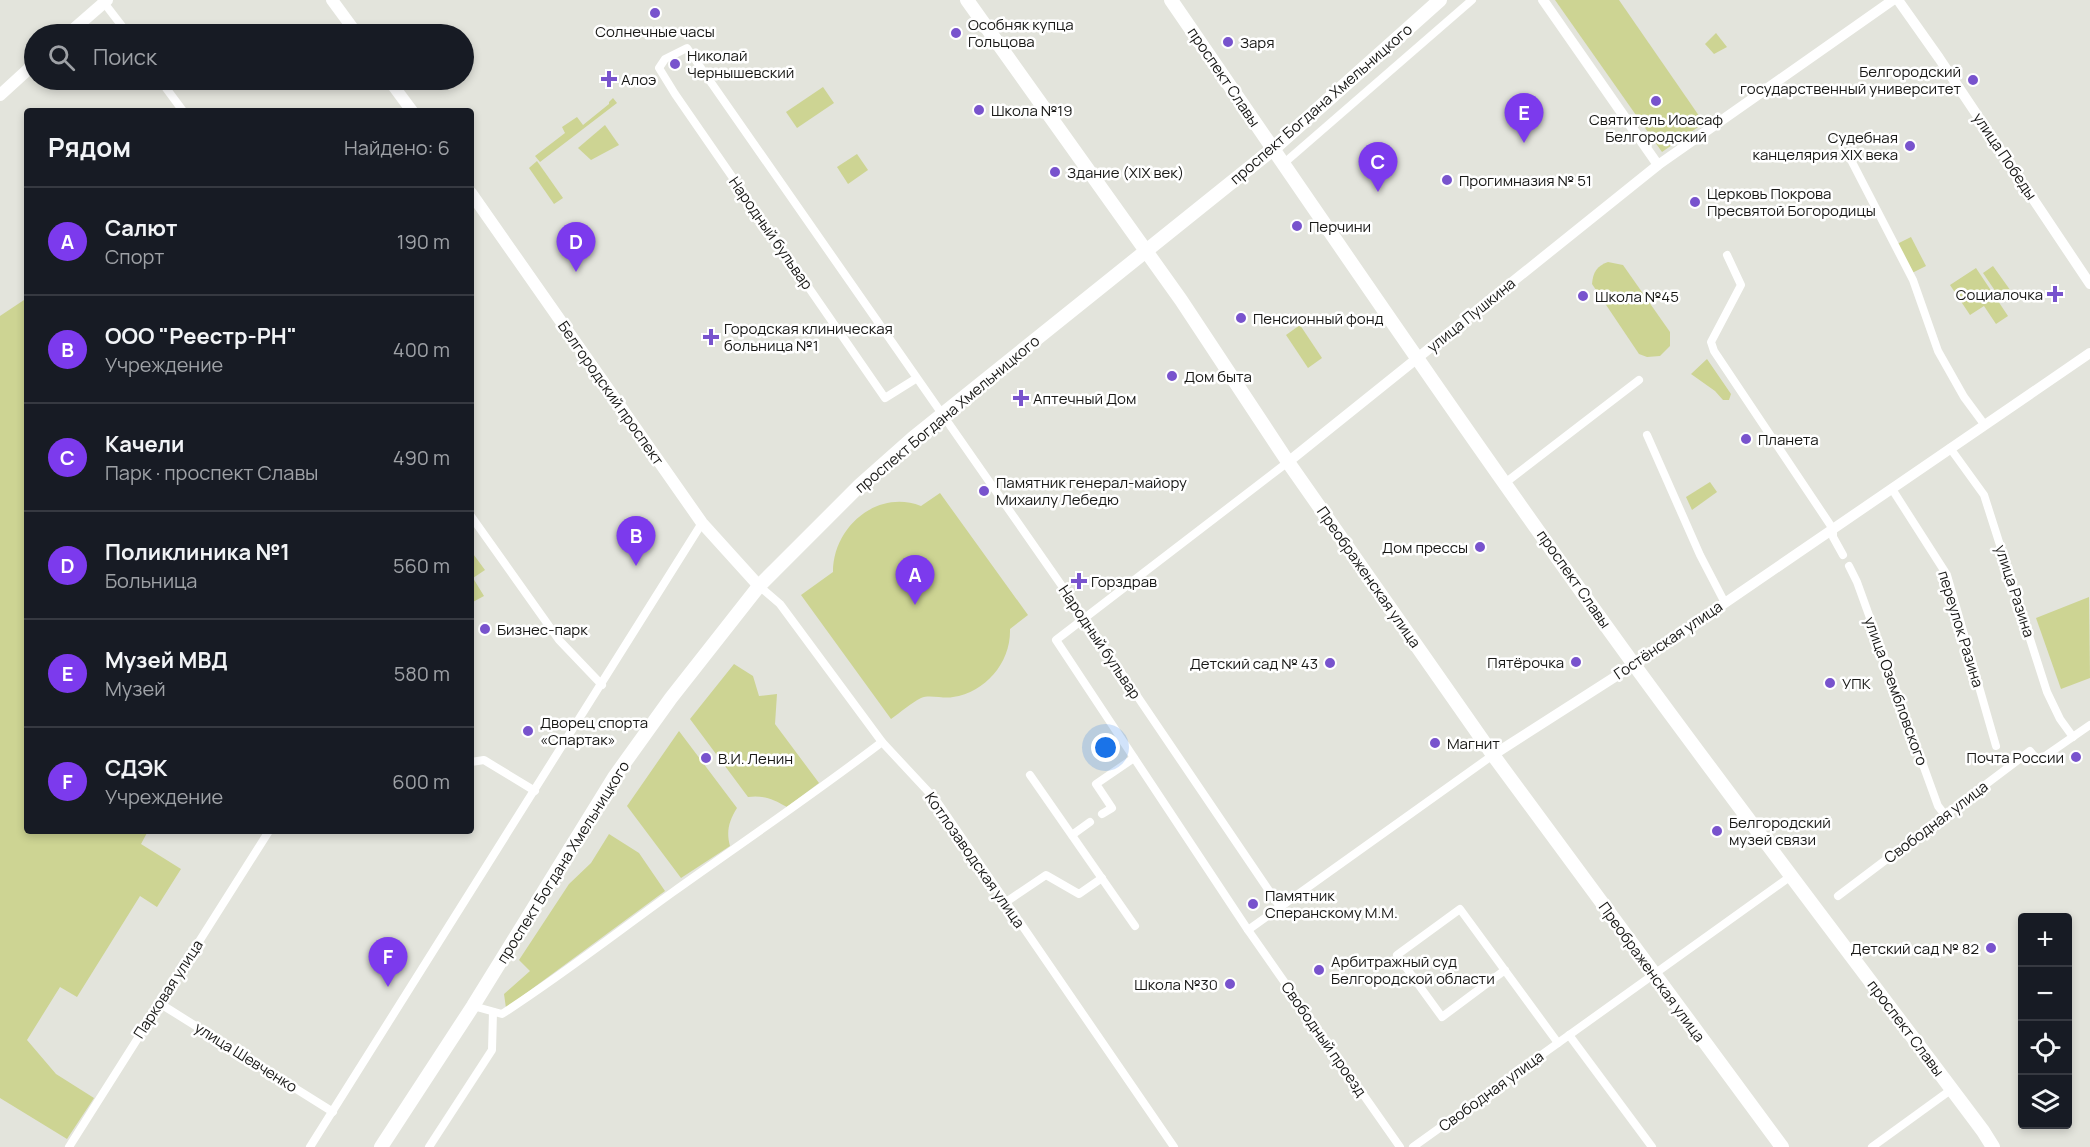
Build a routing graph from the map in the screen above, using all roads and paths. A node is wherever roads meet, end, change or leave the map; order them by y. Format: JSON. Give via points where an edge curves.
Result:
{"nodes":[{"id":1,"x":332,"y":0,"type":"edge"},
{"id":2,"x":967,"y":0,"type":"edge"},
{"id":3,"x":1171,"y":0,"type":"edge"},
{"id":4,"x":1440,"y":0,"type":"edge"},
{"id":5,"x":1472,"y":0,"type":"edge"},
{"id":6,"x":1543,"y":0,"type":"edge"},
{"id":7,"x":1893,"y":0,"type":"edge"},
{"id":8,"x":1898,"y":0,"type":"edge"},
{"id":9,"x":104,"y":1,"type":"edge"},
{"id":10,"x":79,"y":24,"type":"edge"},
{"id":11,"x":121,"y":24,"type":"edge"},
{"id":12,"x":350,"y":24,"type":"edge"},
{"id":13,"x":24,"y":73,"type":"edge"},
{"id":14,"x":167,"y":90,"type":"edge"},
{"id":15,"x":396,"y":90,"type":"edge"},
{"id":16,"x":0,"y":95,"type":"edge"},
{"id":17,"x":181,"y":108,"type":"edge"},
{"id":18,"x":410,"y":108,"type":"edge"},
{"id":19,"x":1273,"y":149,"type":"junction"},
{"id":20,"x":1851,"y":160,"type":"dead end"},
{"id":21,"x":1283,"y":164,"type":"junction"},
{"id":22,"x":1658,"y":165,"type":"junction"},
{"id":23,"x":474,"y":197,"type":"edge"},
{"id":24,"x":1145,"y":251,"type":"junction"},
{"id":25,"x":1727,"y":255,"type":"dead end"},
{"id":26,"x":2090,"y":284,"type":"edge"},
{"id":27,"x":2090,"y":353,"type":"edge"},
{"id":28,"x":1417,"y":359,"type":"junction"},
{"id":29,"x":917,"y":378,"type":"junction"},
{"id":30,"x":1639,"y":381,"type":"dead end"},
{"id":31,"x":942,"y":414,"type":"junction"},
{"id":32,"x":1984,"y":424,"type":"junction"},
{"id":33,"x":1647,"y":435,"type":"dead end"},
{"id":34,"x":1950,"y":448,"type":"junction"},
{"id":35,"x":1288,"y":462,"type":"junction"},
{"id":36,"x":1505,"y":483,"type":"junction"},
{"id":37,"x":1892,"y":489,"type":"junction"},
{"id":38,"x":474,"y":520,"type":"edge"},
{"id":39,"x":702,"y":523,"type":"junction"},
{"id":40,"x":1833,"y":529,"type":"junction"},
{"id":41,"x":1843,"y":555,"type":"dead end"},
{"id":42,"x":1849,"y":566,"type":"dead end"},
{"id":43,"x":758,"y":588,"type":"junction"},
{"id":44,"x":1725,"y":603,"type":"junction"},
{"id":45,"x":1085,"y":619,"type":"junction"},
{"id":46,"x":1634,"y":664,"type":"junction"},
{"id":47,"x":602,"y":685,"type":"junction"},
{"id":48,"x":2090,"y":725,"type":"edge"},
{"id":49,"x":2073,"y":737,"type":"junction"},
{"id":50,"x":882,"y":742,"type":"junction"},
{"id":51,"x":1996,"y":746,"type":"dead end"},
{"id":52,"x":1493,"y":755,"type":"junction"},
{"id":53,"x":1134,"y":758,"type":"junction"},
{"id":54,"x":474,"y":762,"type":"edge"},
{"id":55,"x":1030,"y":775,"type":"dead end"},
{"id":56,"x":534,"y":791,"type":"junction"},
{"id":57,"x":1102,"y":814,"type":"dead end"},
{"id":58,"x":1945,"y":815,"type":"junction"},
{"id":59,"x":1090,"y":822,"type":"dead end"},
{"id":60,"x":267,"y":834,"type":"edge"},
{"id":61,"x":1072,"y":835,"type":"junction"},
{"id":62,"x":1791,"y":876,"type":"junction"},
{"id":63,"x":1102,"y":878,"type":"junction"},
{"id":64,"x":1838,"y":896,"type":"dead end"},
{"id":65,"x":1006,"y":902,"type":"junction"},
{"id":66,"x":1280,"y":907,"type":"junction"},
{"id":67,"x":1136,"y":926,"type":"dead end"},
{"id":68,"x":1248,"y":930,"type":"junction"},
{"id":69,"x":1505,"y":970,"type":"junction"},
{"id":70,"x":1654,"y":975,"type":"junction"},
{"id":71,"x":159,"y":1003,"type":"junction"},
{"id":72,"x":472,"y":1006,"type":"junction"},
{"id":73,"x":493,"y":1012,"type":"junction"},
{"id":74,"x":1569,"y":1035,"type":"junction"},
{"id":75,"x":1558,"y":1043,"type":"junction"},
{"id":76,"x":1952,"y":1089,"type":"junction"},
{"id":77,"x":333,"y":1112,"type":"junction"},
{"id":78,"x":69,"y":1147,"type":"edge"},
{"id":79,"x":310,"y":1147,"type":"edge"},
{"id":80,"x":381,"y":1147,"type":"edge"},
{"id":81,"x":429,"y":1147,"type":"edge"},
{"id":82,"x":1174,"y":1147,"type":"edge"},
{"id":83,"x":1400,"y":1147,"type":"edge"},
{"id":84,"x":1413,"y":1147,"type":"edge"},
{"id":85,"x":1652,"y":1147,"type":"edge"},
{"id":86,"x":1782,"y":1147,"type":"edge"},
{"id":87,"x":1872,"y":1147,"type":"edge"},
{"id":88,"x":1993,"y":1147,"type":"edge"}],
"edges":[{"from":1,"to":12,"type":"main road"},
{"from":2,"to":24,"type":"main road","name":"Преображенская улица"},
{"from":3,"to":19,"type":"main road","name":"проспект Славы"},
{"from":4,"to":19,"type":"main road","name":"проспект Богдана Хмельницкого"},
{"from":5,"to":21,"type":"street"},
{"from":6,"to":22,"type":"street"},
{"from":7,"to":22,"type":"street","name":"улица Пушкина"},
{"from":8,"to":26,"type":"street","name":"улица Победы"},
{"from":9,"to":10,"type":"main road"},
{"from":9,"to":11,"type":"street"},
{"from":13,"to":16,"type":"main road"},
{"from":14,"to":17,"type":"street"},
{"from":15,"to":18,"type":"main road"},
{"from":19,"to":21,"type":"main road","name":"проспект Славы"},
{"from":19,"to":24,"type":"main road","name":"проспект Богдана Хмельницкого"},
{"from":20,"to":32,"type":"street","via":[[1913,280],[1938,351]]},
{"from":21,"to":28,"type":"main road","name":"проспект Славы"},
{"from":22,"to":28,"type":"street","name":"улица Пушкина"},
{"from":23,"to":39,"type":"main road","name":"Белгородский проспект"},
{"from":24,"to":31,"type":"main road","name":"проспект Богдана Хмельницкого"},
{"from":24,"to":35,"type":"main road","name":"Преображенская улица"},
{"from":25,"to":40,"type":"street","via":[[1741,285],[1711,342],[1714,351]]},
{"from":27,"to":32,"type":"street","name":"Гостёнская улица"},
{"from":28,"to":35,"type":"street","name":"улица Пушкина"},
{"from":28,"to":36,"type":"main road","name":"проспект Славы"},
{"from":29,"to":29,"type":"street","name":"Народный бульвар","via":[[687,48],[665,59],[659,68],[682,104],[885,398]]},
{"from":29,"to":31,"type":"street","name":"Народный бульвар"},
{"from":30,"to":36,"type":"street"},
{"from":31,"to":43,"type":"main road","name":"проспект Богдана Хмельницкого","via":[[860,485]]},
{"from":31,"to":45,"type":"street","name":"Народный бульвар"},
{"from":32,"to":34,"type":"street","name":"Гостёнская улица"},
{"from":33,"to":44,"type":"street"},
{"from":34,"to":37,"type":"street","name":"Гостёнская улица"},
{"from":34,"to":49,"type":"street","name":"улица Разина","via":[[1984,495],[2047,692]]},
{"from":35,"to":45,"type":"street","name":"улица Пушкина"},
{"from":35,"to":52,"type":"main road","name":"Преображенская улица"},
{"from":36,"to":46,"type":"main road","name":"проспект Славы"},
{"from":37,"to":40,"type":"street","name":"Гостёнская улица"},
{"from":37,"to":51,"type":"street","name":"переулок Разина","via":[[1947,574]]},
{"from":38,"to":47,"type":"street","via":[[559,640]]},
{"from":39,"to":43,"type":"main road","name":"Белгородский проспект"},
{"from":39,"to":47,"type":"street"},
{"from":40,"to":41,"type":"street"},
{"from":40,"to":44,"type":"street","name":"Гостёнская улица"},
{"from":42,"to":58,"type":"street","name":"улица Озембловского","via":[[1938,806]]},
{"from":43,"to":50,"type":"street","name":"Котлозаводская улица","via":[[780,604]]},
{"from":43,"to":72,"type":"main road","name":"проспект Богдана Хмельницкого","via":[[615,776]]},
{"from":44,"to":46,"type":"street","name":"Гостёнская улица"},
{"from":45,"to":53,"type":"street","name":"улица Пушкина","via":[[1056,640]]},
{"from":45,"to":66,"type":"street","name":"Народный бульвар"},
{"from":46,"to":52,"type":"street","name":"Гостёнская улица"},
{"from":46,"to":62,"type":"main road","name":"проспект Славы"},
{"from":47,"to":56,"type":"street"},
{"from":48,"to":49,"type":"street","name":"Свободная улица"},
{"from":49,"to":58,"type":"street","name":"Свободная улица","via":[[2038,761],[2030,751]]},
{"from":50,"to":65,"type":"street","name":"Котлозаводская улица","via":[[936,800]]},
{"from":50,"to":73,"type":"street","via":[[538,991],[502,1014]]},
{"from":52,"to":66,"type":"street","name":"Гостёнская улица"},
{"from":52,"to":70,"type":"main road","name":"Преображенская улица"},
{"from":53,"to":57,"type":"street","via":[[1096,784],[1112,808]]},
{"from":53,"to":68,"type":"street"},
{"from":54,"to":56,"type":"street","via":[[484,760]]},
{"from":55,"to":61,"type":"street"},
{"from":56,"to":77,"type":"street"},
{"from":58,"to":64,"type":"street","name":"Свободная улица"},
{"from":59,"to":61,"type":"street"},
{"from":60,"to":71,"type":"street","name":"Парковая улица"},
{"from":61,"to":63,"type":"street"},
{"from":62,"to":70,"type":"street","name":"Свободная улица"},
{"from":62,"to":76,"type":"main road","name":"проспект Славы"},
{"from":63,"to":65,"type":"street","via":[[1078,894],[1046,875]]},
{"from":63,"to":67,"type":"street"},
{"from":65,"to":82,"type":"street","name":"Котлозаводская улица"},
{"from":66,"to":68,"type":"street","name":"Гостёнская улица"},
{"from":68,"to":83,"type":"street","name":"Свободный проезд"},
{"from":69,"to":69,"type":"street","via":[[1460,909],[1397,955],[1442,1017]]},
{"from":69,"to":75,"type":"street"},
{"from":70,"to":74,"type":"street","name":"Свободная улица"},
{"from":70,"to":86,"type":"main road","name":"Преображенская улица"},
{"from":71,"to":77,"type":"street","name":"улица Шевченко"},
{"from":71,"to":78,"type":"street","name":"Парковая улица"},
{"from":72,"to":73,"type":"street"},
{"from":72,"to":80,"type":"main road","name":"проспект Богдана Хмельницкого"},
{"from":73,"to":81,"type":"street","via":[[492,1050]]},
{"from":74,"to":75,"type":"street","name":"Свободная улица"},
{"from":74,"to":85,"type":"street"},
{"from":75,"to":84,"type":"street","name":"Свободная улица"},
{"from":76,"to":87,"type":"street"},
{"from":76,"to":88,"type":"main road","name":"проспект Славы"},
{"from":77,"to":79,"type":"street"}]}
